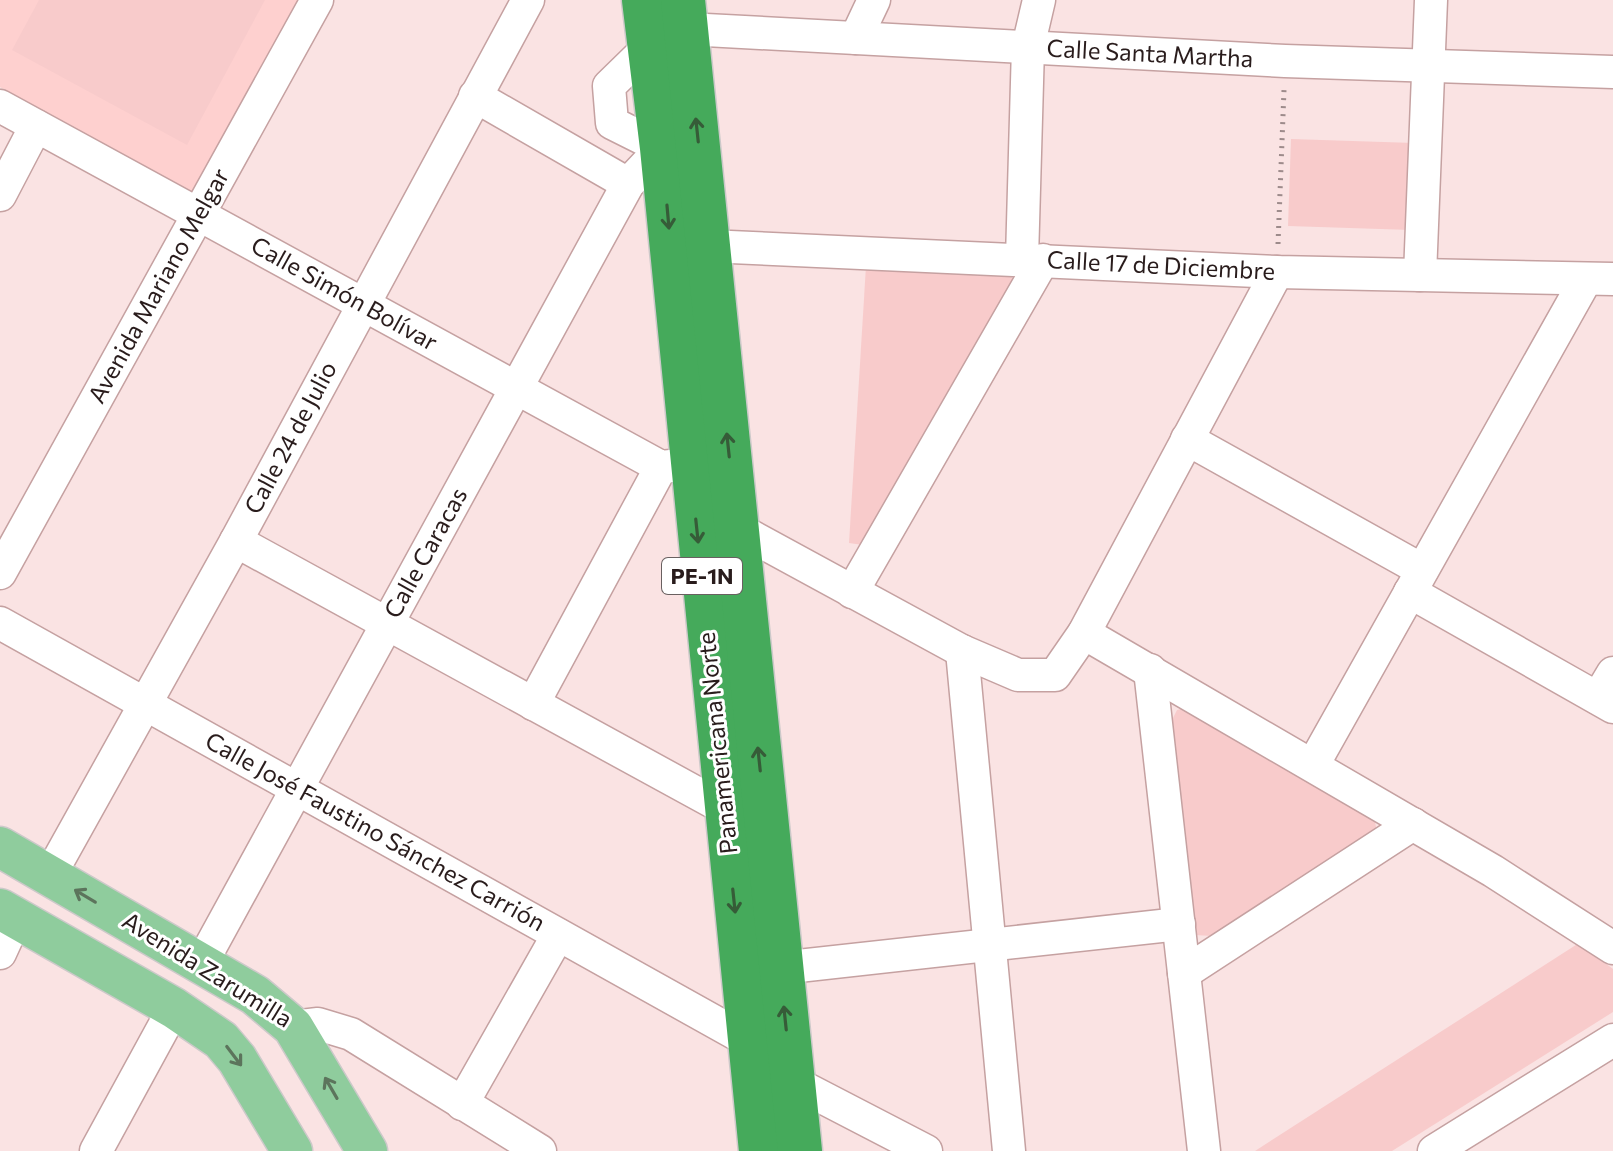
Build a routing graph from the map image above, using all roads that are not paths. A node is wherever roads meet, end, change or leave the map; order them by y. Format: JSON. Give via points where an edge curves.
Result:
{"nodes":[{"id":1,"x":317,"y":0,"type":"edge"},
{"id":2,"x":528,"y":0,"type":"edge"},
{"id":3,"x":644,"y":0,"type":"edge"},
{"id":4,"x":874,"y":0,"type":"edge"},
{"id":5,"x":1039,"y":0,"type":"edge"},
{"id":6,"x":1431,"y":0,"type":"edge"},
{"id":7,"x":673,"y":25,"type":"edge"},
{"id":8,"x":856,"y":38,"type":"junction"},
{"id":9,"x":1028,"y":47,"type":"junction"},
{"id":10,"x":1428,"y":67,"type":"junction"},
{"id":11,"x":1613,"y":72,"type":"edge"},
{"id":12,"x":475,"y":96,"type":"junction"},
{"id":13,"x":0,"y":106,"type":"edge"},
{"id":14,"x":36,"y":126,"type":"junction"},
{"id":15,"x":662,"y":148,"type":"junction"},
{"id":16,"x":628,"y":184,"type":"junction"},
{"id":17,"x":0,"y":195,"type":"edge"},
{"id":18,"x":198,"y":215,"type":"junction"},
{"id":19,"x":708,"y":246,"type":"junction"},
{"id":20,"x":1032,"y":259,"type":"junction"},
{"id":21,"x":1277,"y":272,"type":"junction"},
{"id":22,"x":1420,"y":275,"type":"junction"},
{"id":23,"x":1599,"y":280,"type":"edge"},
{"id":24,"x":362,"y":304,"type":"junction"},
{"id":25,"x":517,"y":388,"type":"junction"},
{"id":26,"x":1187,"y":439,"type":"junction"},
{"id":27,"x":676,"y":466,"type":"junction"},
{"id":28,"x":736,"y":528,"type":"junction"},
{"id":29,"x":236,"y":541,"type":"junction"},
{"id":30,"x":0,"y":573,"type":"edge"},
{"id":31,"x":1416,"y":581,"type":"junction"},
{"id":32,"x":852,"y":592,"type":"junction"},
{"id":33,"x":0,"y":623,"type":"edge"},
{"id":34,"x":388,"y":624,"type":"junction"},
{"id":35,"x":1084,"y":633,"type":"junction"},
{"id":36,"x":962,"y":651,"type":"junction"},
{"id":37,"x":1150,"y":670,"type":"junction"},
{"id":38,"x":1608,"y":693,"type":"edge"},
{"id":39,"x":143,"y":703,"type":"junction"},
{"id":40,"x":533,"y":704,"type":"junction"},
{"id":41,"x":1313,"y":765,"type":"junction"},
{"id":42,"x":297,"y":789,"type":"junction"},
{"id":43,"x":724,"y":808,"type":"junction"},
{"id":44,"x":1413,"y":824,"type":"junction"},
{"id":45,"x":0,"y":847,"type":"edge"},
{"id":46,"x":50,"y":875,"type":"junction"},
{"id":47,"x":1179,"y":924,"type":"junction"},
{"id":48,"x":5,"y":927,"type":"edge"},
{"id":49,"x":558,"y":935,"type":"junction"},
{"id":50,"x":989,"y":945,"type":"junction"},
{"id":51,"x":1613,"y":948,"type":"edge"},
{"id":52,"x":201,"y":964,"type":"junction"},
{"id":53,"x":780,"y":968,"type":"junction"},
{"id":54,"x":1184,"y":973,"type":"junction"},
{"id":55,"x":174,"y":1008,"type":"junction"},
{"id":56,"x":293,"y":1027,"type":"junction"},
{"id":57,"x":1613,"y":1040,"type":"edge"},
{"id":58,"x":749,"y":1041,"type":"junction"},
{"id":59,"x":791,"y":1081,"type":"junction"},
{"id":60,"x":462,"y":1104,"type":"junction"},
{"id":61,"x":96,"y":1151,"type":"edge"},
{"id":62,"x":292,"y":1151,"type":"edge"},
{"id":63,"x":367,"y":1151,"type":"edge"},
{"id":64,"x":540,"y":1151,"type":"edge"},
{"id":65,"x":761,"y":1151,"type":"edge"},
{"id":66,"x":800,"y":1151,"type":"edge"},
{"id":67,"x":926,"y":1151,"type":"edge"},
{"id":68,"x":1009,"y":1151,"type":"edge"},
{"id":69,"x":1204,"y":1151,"type":"edge"},
{"id":70,"x":1434,"y":1151,"type":"edge"}],
"edges":[{"from":1,"to":18,"type":"street","name":"Avenida Mariano Melgar"},
{"from":2,"to":12,"type":"street","name":"Calle 24 de Julio"},
{"from":3,"to":7,"type":"highway","name":"Panamericana Norte","number":"PE-1N"},
{"from":4,"to":8,"type":"street"},
{"from":5,"to":9,"type":"street"},
{"from":6,"to":10,"type":"street"},
{"from":7,"to":8,"type":"street","name":"Calle Santa Martha"},
{"from":7,"to":15,"type":"highway","name":"Panamericana Norte","number":"PE-1N"},
{"from":19,"to":7,"type":"highway","name":"Panamericana Norte","number":"PE-1N","one_way":true},
{"from":8,"to":9,"type":"street","name":"Calle Santa Martha"},
{"from":9,"to":10,"type":"street","name":"Calle Santa Martha"},
{"from":9,"to":20,"type":"street"},
{"from":10,"to":11,"type":"street","name":"Calle Santa Martha"},
{"from":10,"to":22,"type":"street"},
{"from":12,"to":16,"type":"street"},
{"from":12,"to":24,"type":"street","name":"Calle 24 de Julio"},
{"from":13,"to":14,"type":"street","name":"Calle Simón Bolívar"},
{"from":14,"to":17,"type":"street"},
{"from":14,"to":18,"type":"street","name":"Calle Simón Bolívar"},
{"from":15,"to":16,"type":"street","name":"Calle Caracas"},
{"from":15,"to":27,"type":"highway","name":"Panamericana Norte","number":"PE-1N","one_way":true},
{"from":16,"to":25,"type":"street","name":"Calle Caracas"},
{"from":18,"to":24,"type":"street","name":"Calle Simón Bolívar"},
{"from":18,"to":30,"type":"street","name":"Avenida Mariano Melgar"},
{"from":19,"to":20,"type":"street","name":"Calle 17 de Diciembre"},
{"from":28,"to":19,"type":"highway","name":"Panamericana Norte","number":"PE-1N","one_way":true},
{"from":20,"to":21,"type":"street","name":"Calle 17 de Diciembre"},
{"from":20,"to":32,"type":"street"},
{"from":21,"to":22,"type":"street","name":"Calle 17 de Diciembre"},
{"from":21,"to":26,"type":"street"},
{"from":22,"to":23,"type":"street","name":"Calle 17 de Diciembre"},
{"from":23,"to":31,"type":"street"},
{"from":24,"to":25,"type":"street","name":"Calle Simón Bolívar"},
{"from":24,"to":29,"type":"street","name":"Calle 24 de Julio"},
{"from":25,"to":27,"type":"street","name":"Calle Simón Bolívar"},
{"from":25,"to":34,"type":"street","name":"Calle Caracas"},
{"from":26,"to":31,"type":"street"},
{"from":26,"to":35,"type":"street"},
{"from":27,"to":40,"type":"street"},
{"from":27,"to":43,"type":"highway","name":"Panamericana Norte","number":"PE-1N","one_way":true},
{"from":28,"to":32,"type":"street"},
{"from":53,"to":28,"type":"highway","name":"Panamericana Norte","number":"PE-1N","one_way":true},
{"from":29,"to":34,"type":"street"},
{"from":29,"to":39,"type":"street","name":"Calle 24 de Julio"},
{"from":31,"to":38,"type":"street"},
{"from":31,"to":41,"type":"street"},
{"from":32,"to":36,"type":"street"},
{"from":33,"to":39,"type":"street","name":"Calle José Faustino Sánchez Carrión"},
{"from":34,"to":40,"type":"street"},
{"from":34,"to":42,"type":"street","name":"Calle Caracas"},
{"from":35,"to":36,"type":"street","via":[[1055,675],[1018,675]]},
{"from":35,"to":37,"type":"street"},
{"from":36,"to":50,"type":"street"},
{"from":37,"to":41,"type":"street"},
{"from":37,"to":47,"type":"street"},
{"from":39,"to":42,"type":"street","name":"Calle José Faustino Sánchez Carrión"},
{"from":39,"to":46,"type":"street","name":"Calle 24 de Julio"},
{"from":40,"to":43,"type":"street"},
{"from":41,"to":44,"type":"street"},
{"from":42,"to":49,"type":"street","name":"Calle José Faustino Sánchez Carrión"},
{"from":42,"to":52,"type":"street","name":"Calle Caracas"},
{"from":43,"to":58,"type":"highway","name":"Panamericana Norte","number":"PE-1N","one_way":true},
{"from":44,"to":51,"type":"street"},
{"from":44,"to":54,"type":"street"},
{"from":45,"to":46,"type":"main road","name":"Avenida Zarumilla"},
{"from":52,"to":46,"type":"main road","name":"Avenida Zarumilla","one_way":true},
{"from":47,"to":50,"type":"street"},
{"from":47,"to":54,"type":"street"},
{"from":48,"to":55,"type":"main road","name":"Avenida Zarumilla"},
{"from":49,"to":58,"type":"street","name":"Calle José Faustino Sánchez Carrión"},
{"from":49,"to":60,"type":"street"},
{"from":50,"to":53,"type":"street"},
{"from":50,"to":68,"type":"street"},
{"from":52,"to":56,"type":"main road","name":"Avenida Zarumilla","via":[[255,995]]},
{"from":59,"to":53,"type":"highway","name":"Panamericana Norte","number":"PE-1N","one_way":true},
{"from":54,"to":69,"type":"street"},
{"from":55,"to":61,"type":"street"},
{"from":55,"to":62,"type":"main road","name":"Avenida Zarumilla","one_way":true,"via":[[221,1040],[237,1059]]},
{"from":56,"to":60,"type":"street","name":"Avenida Zarumilla","via":[[318,1024],[351,1034]]},
{"from":63,"to":56,"type":"main road","one_way":true},
{"from":57,"to":70,"type":"street"},
{"from":58,"to":65,"type":"highway","name":"Panamericana Norte","number":"PE-1N"},
{"from":59,"to":66,"type":"highway","name":"Panamericana Norte","number":"PE-1N"},
{"from":59,"to":67,"type":"street"},
{"from":60,"to":64,"type":"street","name":"Avenida Zarumilla"}]}
